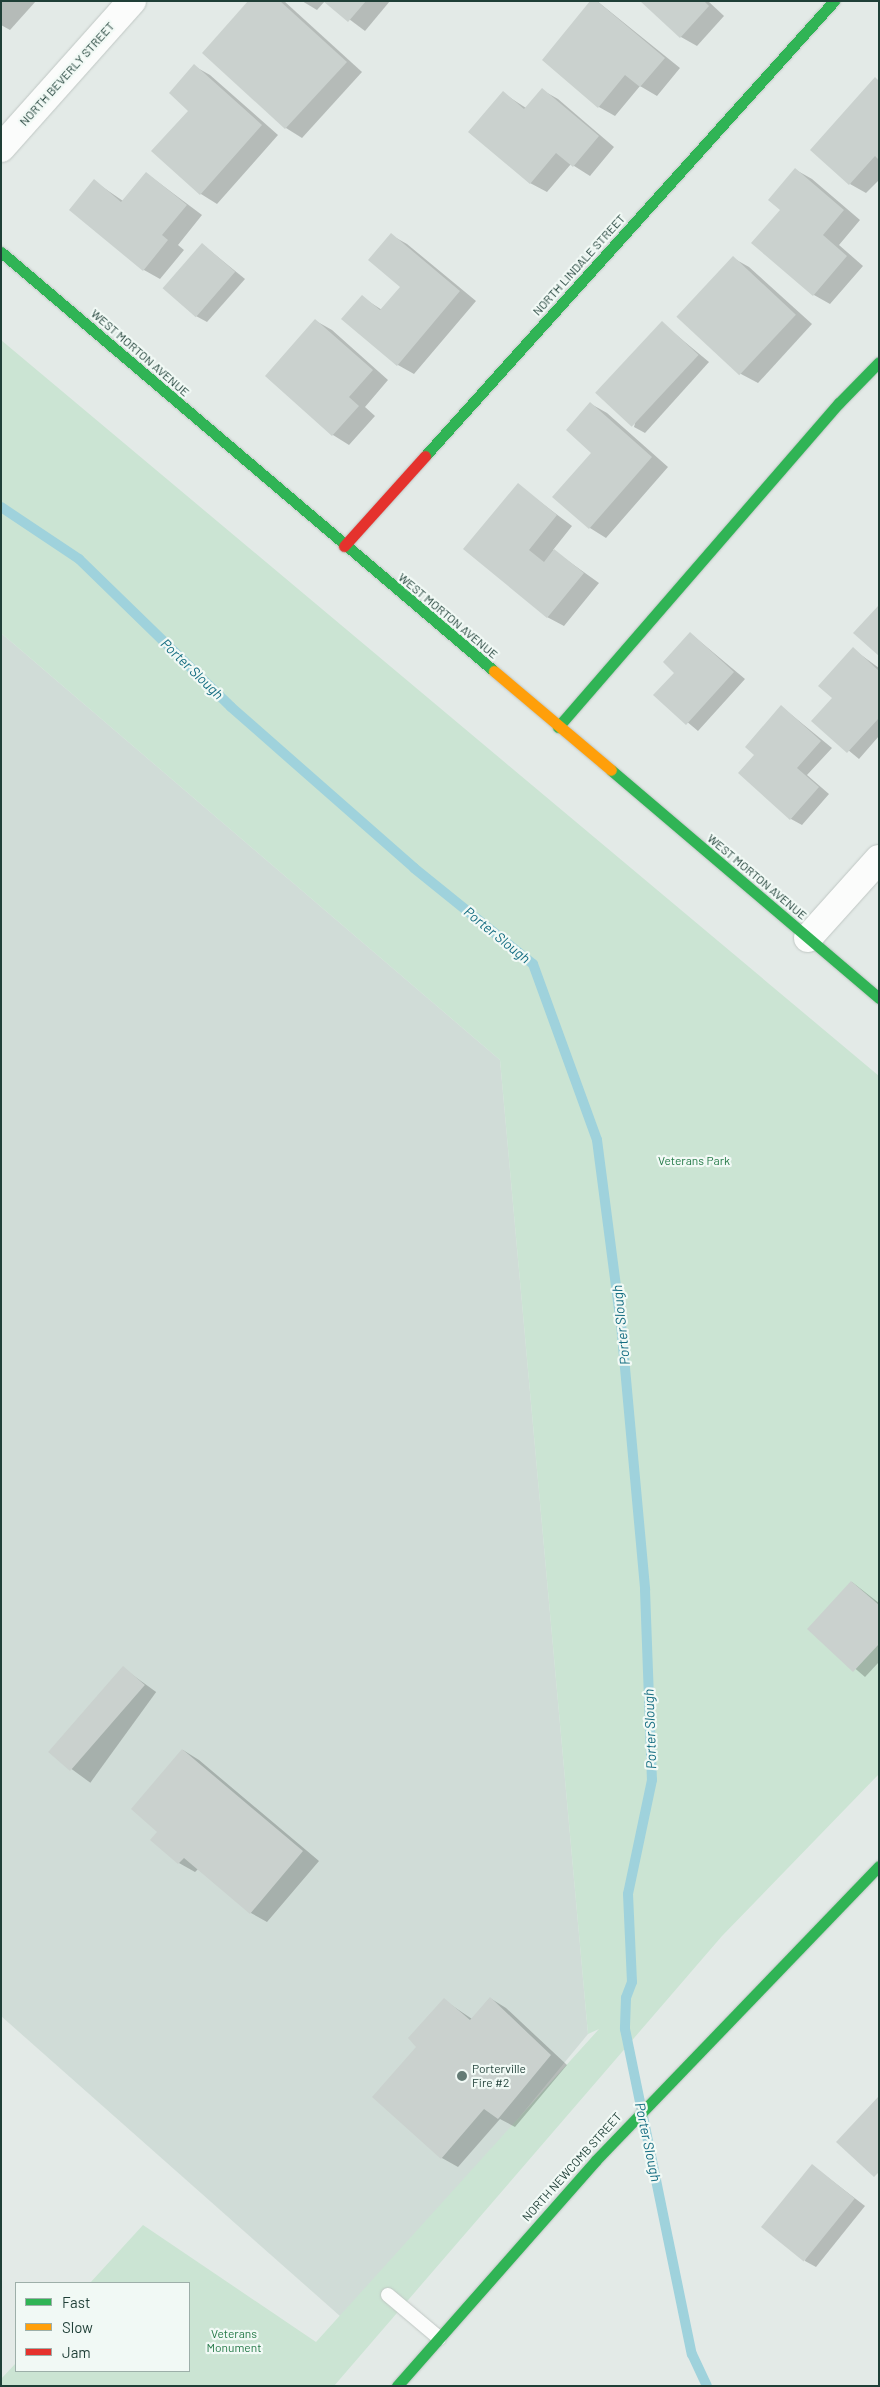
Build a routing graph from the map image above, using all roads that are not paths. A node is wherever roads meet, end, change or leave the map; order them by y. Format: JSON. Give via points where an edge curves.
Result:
{"nodes":[{"id":1,"x":132,"y":1,"type":"edge"},
{"id":2,"x":834,"y":1,"type":"edge"},
{"id":3,"x":1,"y":148,"type":"edge"},
{"id":4,"x":1,"y":252,"type":"edge"},
{"id":5,"x":879,"y":362,"type":"edge"},
{"id":6,"x":344,"y":546,"type":"junction"},
{"id":7,"x":558,"y":727,"type":"junction"},
{"id":8,"x":879,"y":859,"type":"edge"},
{"id":9,"x":808,"y":938,"type":"junction"},
{"id":10,"x":879,"y":998,"type":"edge"},
{"id":11,"x":879,"y":1866,"type":"edge"},
{"id":12,"x":388,"y":2295,"type":"dead end"},
{"id":13,"x":440,"y":2338,"type":"junction"},
{"id":14,"x":397,"y":2386,"type":"edge"}],
"edges":[{"from":1,"to":3,"type":"street","name":"NORTH BEVERLY STREET"},
{"from":2,"to":6,"type":"main road","name":"NORTH LINDALE STREET"},
{"from":4,"to":6,"type":"main road","name":"WEST MORTON AVENUE"},
{"from":5,"to":7,"type":"main road","via":[[813,432]]},
{"from":6,"to":7,"type":"main road","name":"WEST MORTON AVENUE"},
{"from":7,"to":9,"type":"main road","name":"WEST MORTON AVENUE"},
{"from":8,"to":9,"type":"street"},
{"from":9,"to":10,"type":"main road","name":"WEST MORTON AVENUE"},
{"from":11,"to":13,"type":"main road","name":"NORTH NEWCOMB STREET","via":[[596,2160]]},
{"from":12,"to":13,"type":"lane"},
{"from":13,"to":14,"type":"main road","name":"NORTH NEWCOMB STREET"}]}
